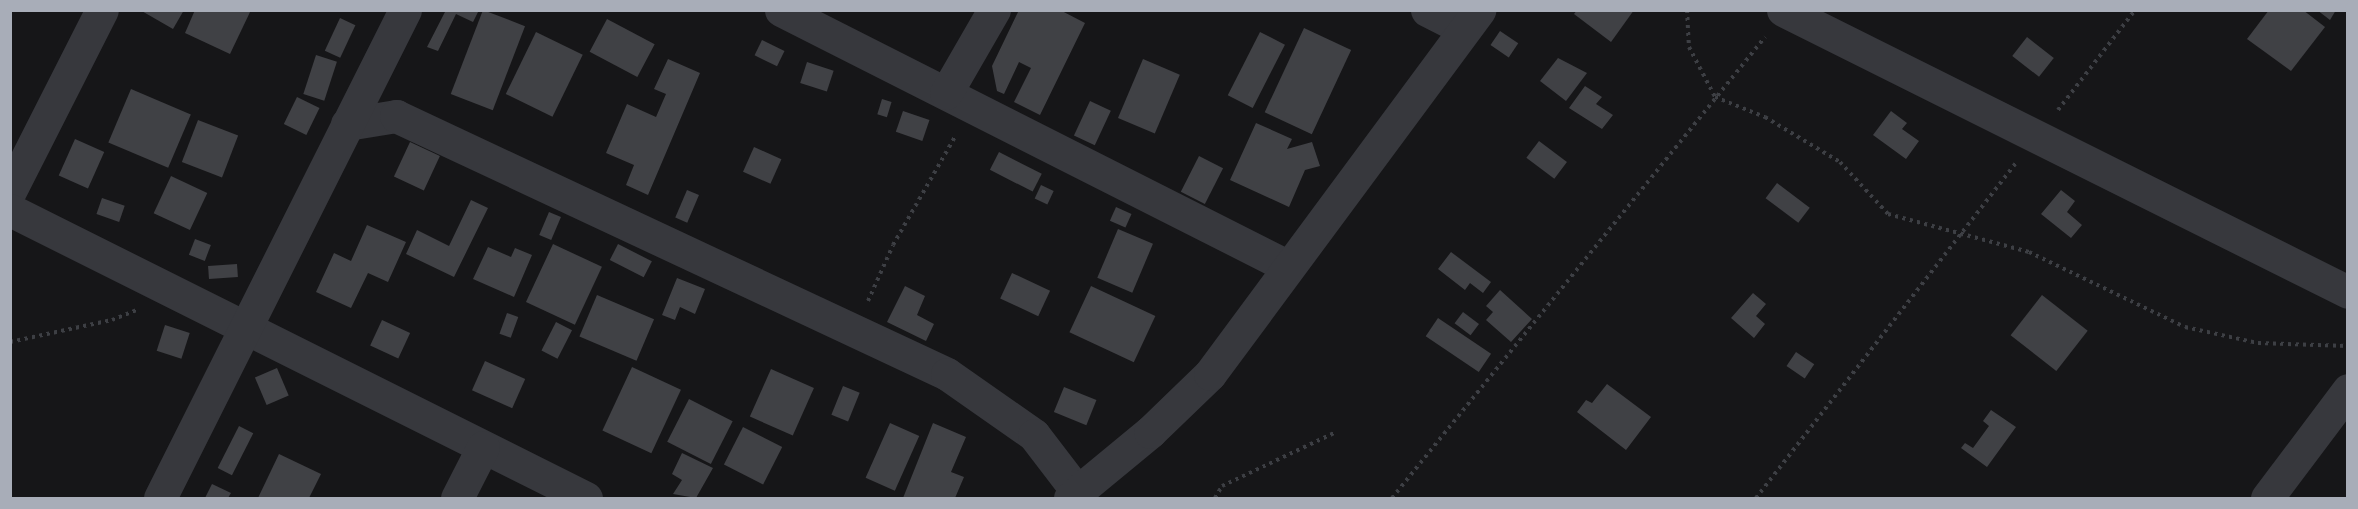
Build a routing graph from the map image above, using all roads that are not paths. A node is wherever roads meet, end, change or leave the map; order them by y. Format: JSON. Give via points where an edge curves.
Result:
{"nodes":[{"id":1,"x":102,"y":10,"type":"edge"},
{"id":2,"x":405,"y":10,"type":"edge"},
{"id":3,"x":781,"y":10,"type":"edge"},
{"id":4,"x":994,"y":10,"type":"edge"},
{"id":5,"x":1427,"y":10,"type":"edge"},
{"id":6,"x":1784,"y":11,"type":"edge"},
{"id":7,"x":1471,"y":20,"type":"edge"},
{"id":8,"x":960,"y":100,"type":"junction"},
{"id":9,"x":347,"y":124,"type":"junction"},
{"id":10,"x":10,"y":191,"type":"edge"},
{"id":11,"x":10,"y":210,"type":"edge"},
{"id":12,"x":1287,"y":266,"type":"junction"},
{"id":13,"x":2348,"y":292,"type":"edge"},
{"id":14,"x":244,"y":327,"type":"junction"},
{"id":15,"x":2348,"y":390,"type":"edge"},
{"id":16,"x":483,"y":447,"type":"junction"},
{"id":17,"x":1073,"y":494,"type":"edge"},
{"id":18,"x":160,"y":498,"type":"edge"},
{"id":19,"x":457,"y":498,"type":"edge"},
{"id":20,"x":586,"y":498,"type":"edge"},
{"id":21,"x":2267,"y":498,"type":"edge"}],
"edges":[{"from":1,"to":10,"type":"street"},
{"from":2,"to":9,"type":"street"},
{"from":3,"to":8,"type":"street"},
{"from":4,"to":8,"type":"street"},
{"from":5,"to":7,"type":"street"},
{"from":6,"to":13,"type":"street"},
{"from":7,"to":12,"type":"street"},
{"from":8,"to":12,"type":"street"},
{"from":9,"to":14,"type":"street"},
{"from":9,"to":17,"type":"street","via":[[396,116],[947,374],[1034,435]]},
{"from":11,"to":14,"type":"street"},
{"from":12,"to":17,"type":"street","via":[[1210,374],[1150,432]]},
{"from":14,"to":16,"type":"street"},
{"from":14,"to":18,"type":"street"},
{"from":15,"to":21,"type":"street"},
{"from":16,"to":19,"type":"street"},
{"from":16,"to":20,"type":"street"}]}
